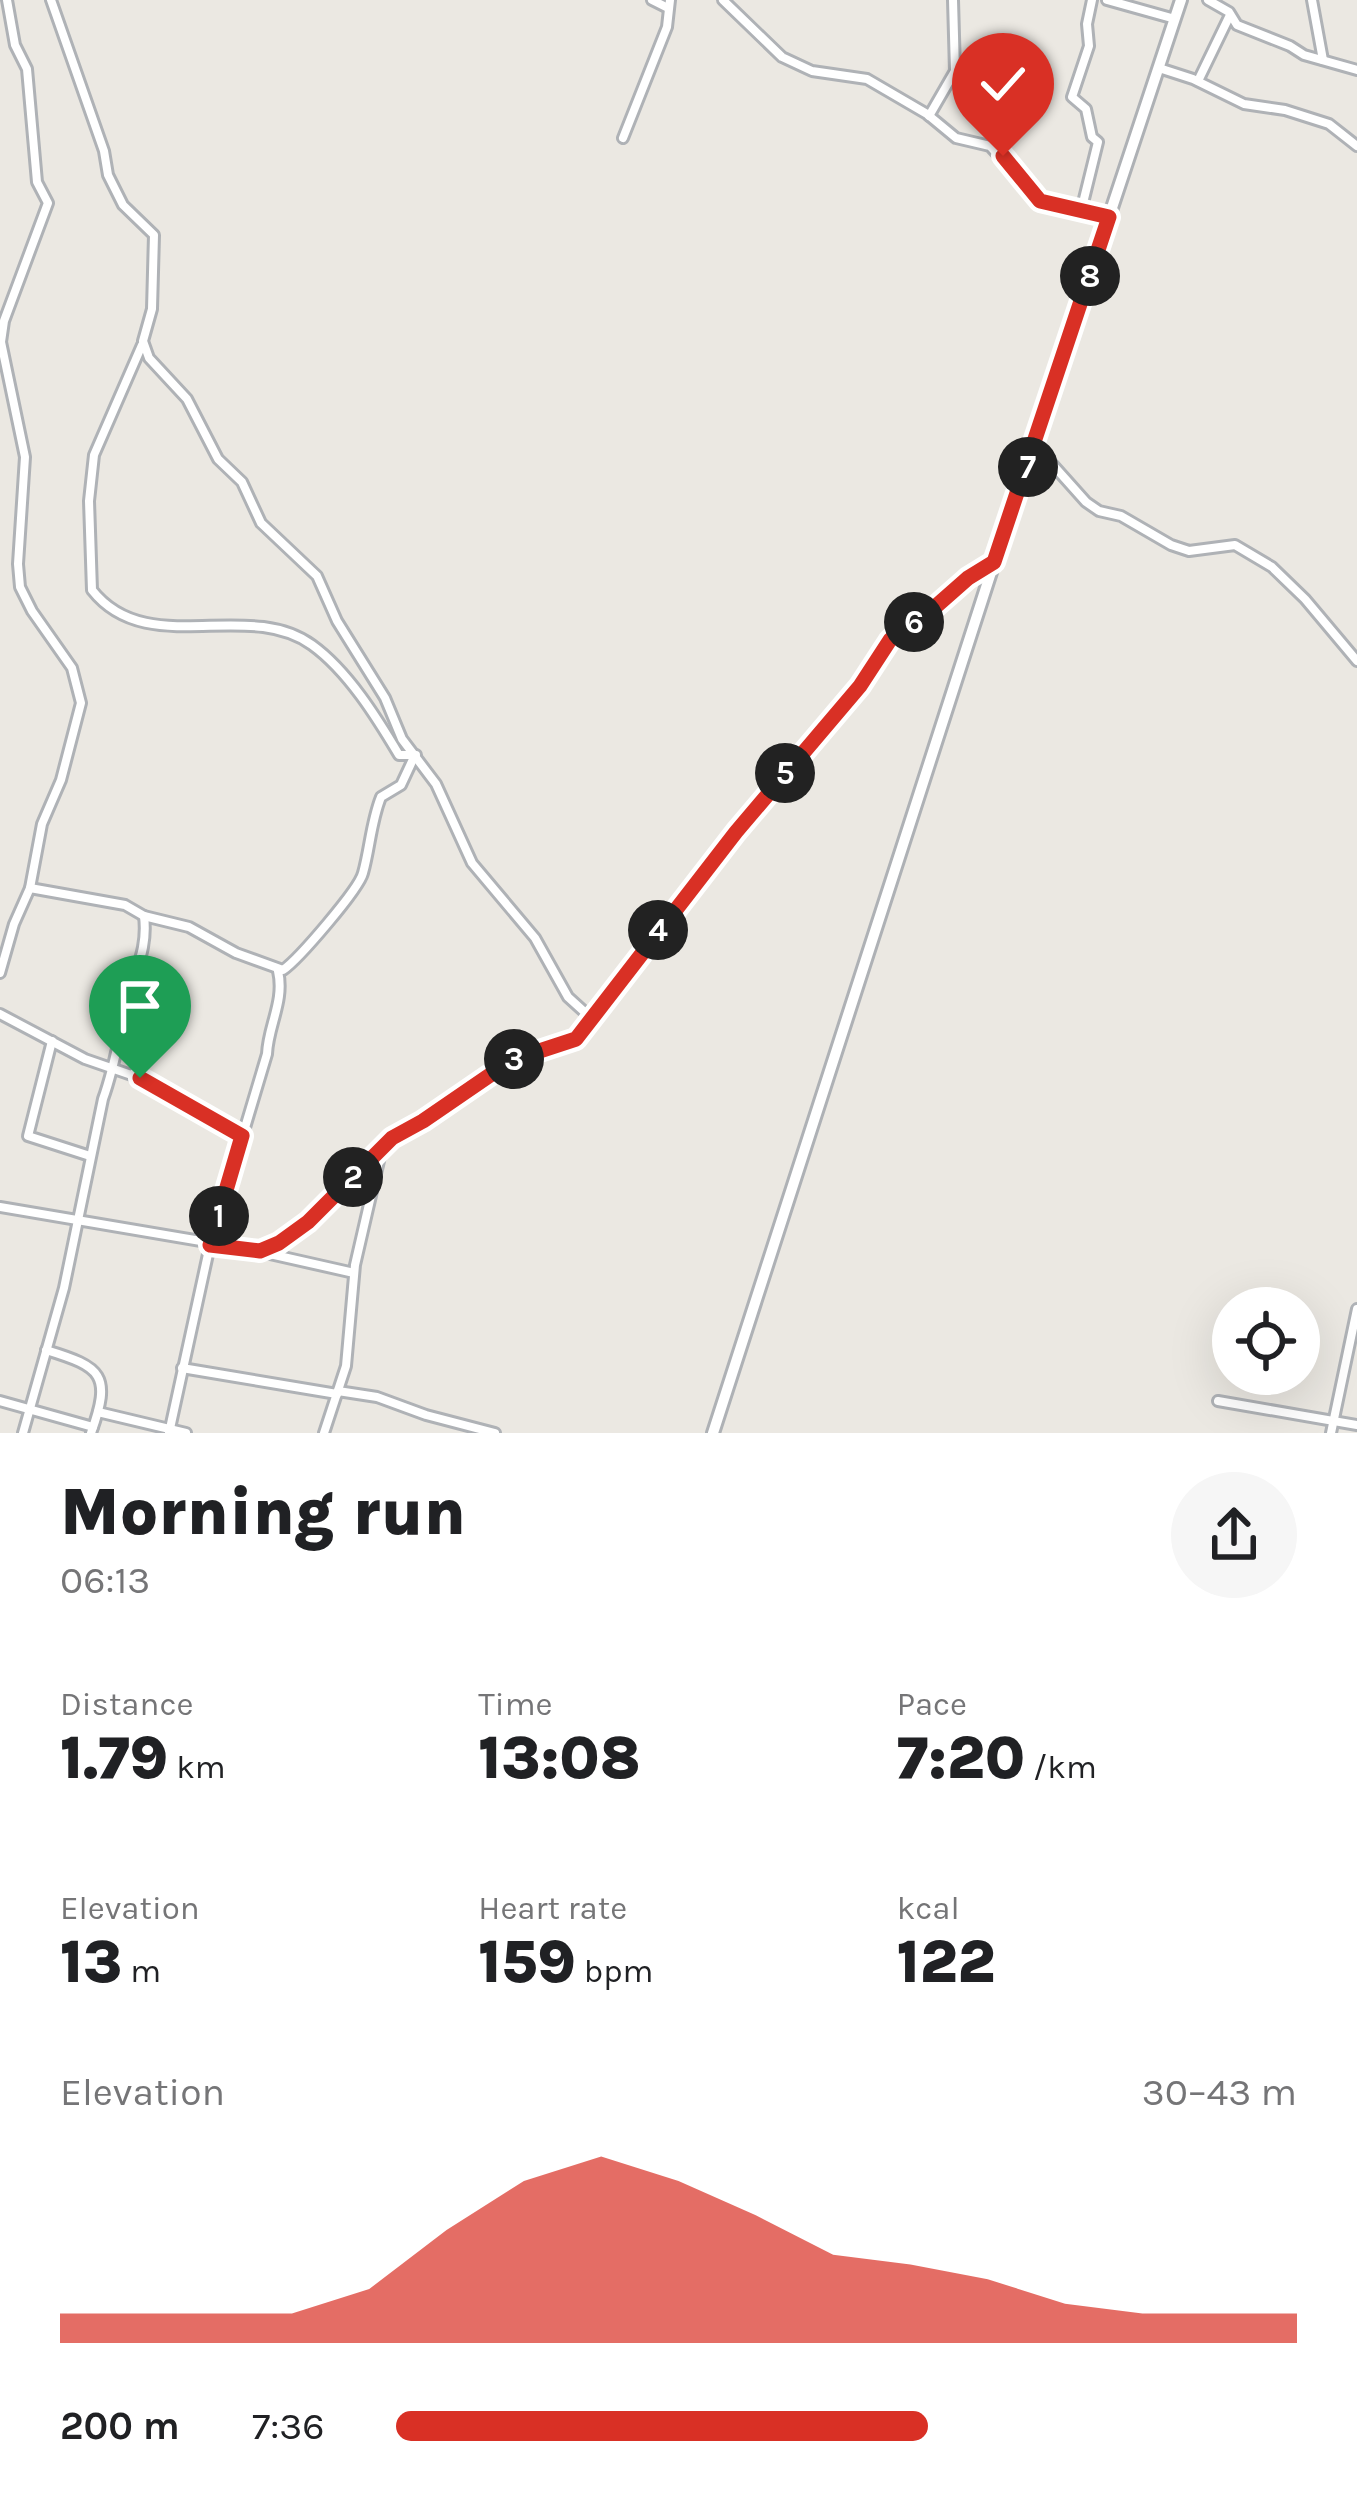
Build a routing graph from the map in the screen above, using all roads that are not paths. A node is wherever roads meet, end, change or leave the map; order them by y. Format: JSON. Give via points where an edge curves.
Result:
{"nodes":[{"id":1,"x":7,"y":0,"type":"edge"},
{"id":2,"x":51,"y":0,"type":"edge"},
{"id":3,"x":652,"y":0,"type":"edge"},
{"id":4,"x":723,"y":0,"type":"edge"},
{"id":5,"x":953,"y":0,"type":"edge"},
{"id":6,"x":1092,"y":0,"type":"edge"},
{"id":7,"x":1107,"y":0,"type":"edge"},
{"id":8,"x":1181,"y":0,"type":"edge"},
{"id":9,"x":1208,"y":0,"type":"edge"},
{"id":10,"x":1312,"y":0,"type":"edge"},
{"id":11,"x":669,"y":4,"type":"edge"},
{"id":12,"x":1230,"y":14,"type":"junction"},
{"id":13,"x":1175,"y":19,"type":"junction"},
{"id":14,"x":1323,"y":59,"type":"junction"},
{"id":15,"x":1159,"y":68,"type":"junction"},
{"id":16,"x":1357,"y":70,"type":"edge"},
{"id":17,"x":1198,"y":81,"type":"junction"},
{"id":18,"x":929,"y":116,"type":"junction"},
{"id":19,"x":623,"y":138,"type":"dead end"},
{"id":20,"x":1357,"y":146,"type":"edge"},
{"id":21,"x":1081,"y":211,"type":"junction"},
{"id":22,"x":1109,"y":217,"type":"junction"},
{"id":23,"x":142,"y":344,"type":"junction"},
{"id":24,"x":1036,"y":446,"type":"junction"},
{"id":25,"x":994,"y":562,"type":"junction"},
{"id":26,"x":1357,"y":661,"type":"edge"},
{"id":27,"x":416,"y":755,"type":"junction"},
{"id":28,"x":30,"y":888,"type":"junction"},
{"id":29,"x":144,"y":916,"type":"junction"},
{"id":30,"x":277,"y":970,"type":"junction"},
{"id":31,"x":0,"y":973,"type":"edge"},
{"id":32,"x":0,"y":1015,"type":"edge"},
{"id":33,"x":590,"y":1018,"type":"junction"},
{"id":34,"x":52,"y":1041,"type":"junction"},
{"id":35,"x":114,"y":1069,"type":"junction"},
{"id":36,"x":242,"y":1136,"type":"junction"},
{"id":37,"x":382,"y":1147,"type":"junction"},
{"id":38,"x":90,"y":1156,"type":"junction"},
{"id":39,"x":0,"y":1208,"type":"edge"},
{"id":40,"x":76,"y":1220,"type":"junction"},
{"id":41,"x":210,"y":1245,"type":"junction"},
{"id":42,"x":260,"y":1251,"type":"junction"},
{"id":43,"x":354,"y":1273,"type":"junction"},
{"id":44,"x":1357,"y":1309,"type":"edge"},
{"id":45,"x":46,"y":1350,"type":"junction"},
{"id":46,"x":182,"y":1368,"type":"junction"},
{"id":47,"x":338,"y":1392,"type":"junction"},
{"id":48,"x":0,"y":1401,"type":"edge"},
{"id":49,"x":1219,"y":1402,"type":"dead end"},
{"id":50,"x":30,"y":1409,"type":"junction"},
{"id":51,"x":98,"y":1412,"type":"junction"},
{"id":52,"x":1333,"y":1421,"type":"junction"},
{"id":53,"x":1357,"y":1425,"type":"edge"},
{"id":54,"x":92,"y":1430,"type":"edge"},
{"id":55,"x":170,"y":1432,"type":"edge"},
{"id":56,"x":22,"y":1433,"type":"edge"},
{"id":57,"x":186,"y":1433,"type":"edge"},
{"id":58,"x":324,"y":1433,"type":"edge"},
{"id":59,"x":495,"y":1433,"type":"edge"},
{"id":60,"x":713,"y":1433,"type":"edge"},
{"id":61,"x":1331,"y":1433,"type":"edge"}],
"edges":[{"from":1,"to":28,"type":"street","via":[[48,203],[1,333],[25,457],[18,563],[24,596],[72,668],[81,703]]},
{"from":2,"to":23,"type":"street","via":[[108,175],[126,210],[154,235],[152,310]]},
{"from":3,"to":11,"type":"street"},
{"from":4,"to":18,"type":"street","via":[[782,57],[821,73],[860,76]]},
{"from":5,"to":18,"type":"street","via":[[956,71]]},
{"from":6,"to":21,"type":"street","via":[[1089,46],[1072,97],[1086,109],[1098,142]]},
{"from":7,"to":13,"type":"street"},
{"from":8,"to":13,"type":"main road"},
{"from":9,"to":12,"type":"street"},
{"from":10,"to":14,"type":"street"},
{"from":11,"to":19,"type":"street","via":[[668,27]]},
{"from":12,"to":14,"type":"street","via":[[1237,25]]},
{"from":12,"to":17,"type":"street"},
{"from":13,"to":15,"type":"main road"},
{"from":14,"to":16,"type":"street"},
{"from":15,"to":17,"type":"street"},
{"from":15,"to":22,"type":"main road"},
{"from":17,"to":20,"type":"street","via":[[1244,104],[1329,124]]},
{"from":18,"to":21,"type":"street","via":[[956,138],[994,149],[1040,201]]},
{"from":21,"to":22,"type":"street"},
{"from":22,"to":24,"type":"main road"},
{"from":23,"to":27,"type":"street","via":[[187,399],[261,523],[321,583]]},
{"from":23,"to":27,"type":"street","via":[[94,455],[92,590],[108,608],[156,626],[254,628],[305,641],[362,699],[399,755]]},
{"from":24,"to":25,"type":"main road"},
{"from":24,"to":26,"type":"street","via":[[1099,511],[1189,550],[1235,544],[1272,567]]},
{"from":25,"to":33,"type":"street","via":[[890,640]]},
{"from":25,"to":60,"type":"main road"},
{"from":27,"to":30,"type":"street","via":[[401,785],[381,797],[356,889],[305,952]]},
{"from":27,"to":33,"type":"street","via":[[474,865]]},
{"from":28,"to":29,"type":"street","via":[[113,902]]},
{"from":28,"to":31,"type":"street"},
{"from":29,"to":30,"type":"street","via":[[189,927]]},
{"from":29,"to":35,"type":"street","via":[[146,948]]},
{"from":30,"to":36,"type":"street","via":[[276,1024]]},
{"from":32,"to":34,"type":"street"},
{"from":33,"to":37,"type":"street","via":[[576,1039],[512,1060]]},
{"from":34,"to":35,"type":"street"},
{"from":34,"to":38,"type":"street","via":[[27,1132]]},
{"from":35,"to":36,"type":"street"},
{"from":35,"to":38,"type":"street"},
{"from":36,"to":41,"type":"street"},
{"from":37,"to":42,"type":"street","via":[[297,1232]]},
{"from":37,"to":43,"type":"street"},
{"from":38,"to":40,"type":"street"},
{"from":39,"to":40,"type":"street"},
{"from":40,"to":41,"type":"street"},
{"from":40,"to":45,"type":"street"},
{"from":41,"to":42,"type":"street"},
{"from":41,"to":46,"type":"street"},
{"from":42,"to":43,"type":"street"},
{"from":43,"to":47,"type":"street"},
{"from":44,"to":52,"type":"street"},
{"from":45,"to":50,"type":"street"},
{"from":45,"to":51,"type":"street","via":[[95,1369]]},
{"from":46,"to":47,"type":"street"},
{"from":46,"to":55,"type":"street"},
{"from":47,"to":58,"type":"street"},
{"from":47,"to":59,"type":"street"},
{"from":48,"to":50,"type":"street"},
{"from":49,"to":52,"type":"street"},
{"from":50,"to":54,"type":"street"},
{"from":50,"to":56,"type":"street"},
{"from":51,"to":54,"type":"street"},
{"from":51,"to":55,"type":"street"},
{"from":52,"to":53,"type":"street"},
{"from":52,"to":61,"type":"street"},
{"from":55,"to":57,"type":"street"}]}
